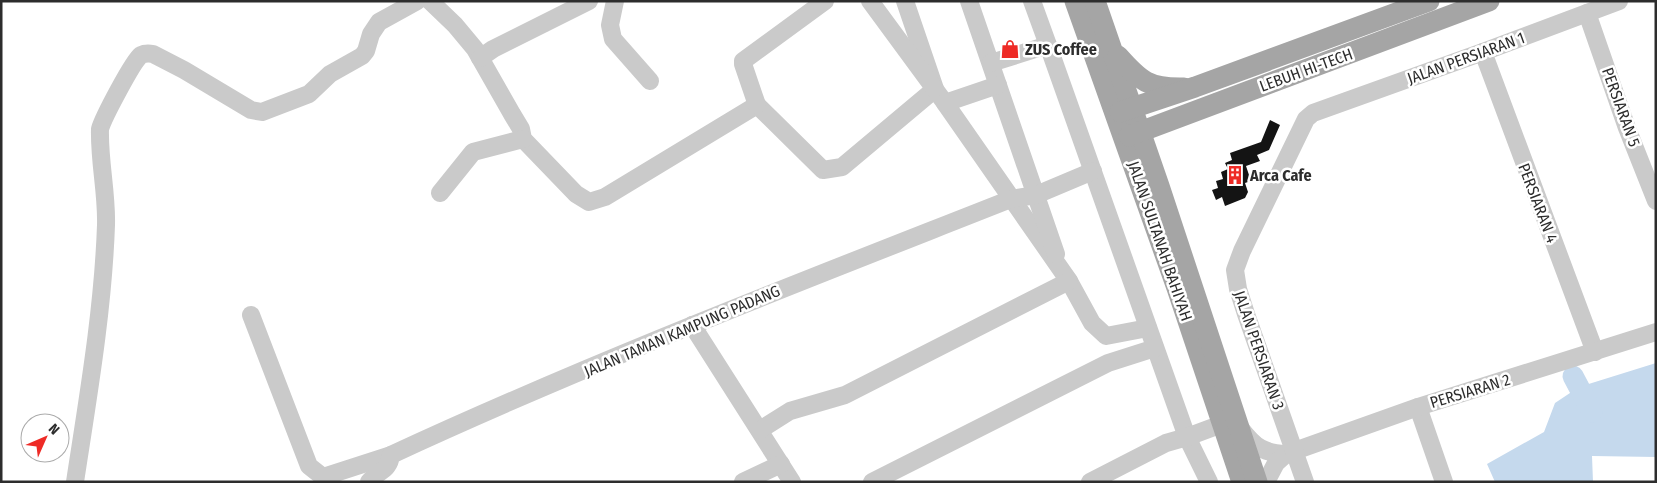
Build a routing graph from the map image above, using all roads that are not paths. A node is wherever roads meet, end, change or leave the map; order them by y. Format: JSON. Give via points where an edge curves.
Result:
{"nodes":[{"id":1,"x":417,"y":1,"type":"edge"},
{"id":2,"x":430,"y":1,"type":"edge"},
{"id":3,"x":589,"y":1,"type":"edge"},
{"id":4,"x":615,"y":1,"type":"edge"},
{"id":5,"x":825,"y":1,"type":"edge"},
{"id":6,"x":870,"y":1,"type":"edge"},
{"id":7,"x":905,"y":1,"type":"edge"},
{"id":8,"x":969,"y":1,"type":"edge"},
{"id":9,"x":1032,"y":1,"type":"edge"},
{"id":10,"x":1075,"y":1,"type":"edge"},
{"id":11,"x":1095,"y":1,"type":"edge"},
{"id":12,"x":1429,"y":1,"type":"edge"},
{"id":13,"x":1489,"y":1,"type":"edge"},
{"id":14,"x":1619,"y":1,"type":"edge"},
{"id":15,"x":1587,"y":13,"type":"junction"},
{"id":16,"x":1048,"y":45,"type":"junction"},
{"id":17,"x":1113,"y":50,"type":"junction"},
{"id":18,"x":1483,"y":52,"type":"junction"},
{"id":19,"x":480,"y":58,"type":"junction"},
{"id":20,"x":991,"y":63,"type":"junction"},
{"id":21,"x":650,"y":81,"type":"dead end"},
{"id":22,"x":998,"y":85,"type":"junction"},
{"id":23,"x":1195,"y":87,"type":"junction"},
{"id":24,"x":940,"y":96,"type":"junction"},
{"id":25,"x":757,"y":105,"type":"junction"},
{"id":26,"x":1202,"y":108,"type":"junction"},
{"id":27,"x":1124,"y":110,"type":"junction"},
{"id":28,"x":1313,"y":113,"type":"joint"},
{"id":29,"x":1132,"y":135,"type":"junction"},
{"id":30,"x":523,"y":138,"type":"junction"},
{"id":31,"x":1152,"y":166,"type":"junction"},
{"id":32,"x":1093,"y":171,"type":"junction"},
{"id":33,"x":440,"y":193,"type":"dead end"},
{"id":34,"x":1036,"y":195,"type":"junction"},
{"id":35,"x":1010,"y":199,"type":"junction"},
{"id":36,"x":1656,"y":201,"type":"edge"},
{"id":37,"x":1066,"y":277,"type":"junction"},
{"id":38,"x":251,"y":315,"type":"dead end"},
{"id":39,"x":692,"y":325,"type":"junction"},
{"id":40,"x":1148,"y":328,"type":"junction"},
{"id":41,"x":1656,"y":332,"type":"edge"},
{"id":42,"x":1155,"y":348,"type":"junction"},
{"id":43,"x":1595,"y":352,"type":"junction"},
{"id":44,"x":1418,"y":407,"type":"junction"},
{"id":45,"x":1232,"y":426,"type":"junction"},
{"id":46,"x":760,"y":430,"type":"junction"},
{"id":47,"x":1187,"y":437,"type":"junction"},
{"id":48,"x":1290,"y":453,"type":"junction"},
{"id":49,"x":391,"y":456,"type":"junction"},
{"id":50,"x":781,"y":464,"type":"junction"},
{"id":51,"x":75,"y":482,"type":"edge"},
{"id":52,"x":369,"y":482,"type":"edge"},
{"id":53,"x":743,"y":482,"type":"edge"},
{"id":54,"x":792,"y":482,"type":"edge"},
{"id":55,"x":872,"y":482,"type":"edge"},
{"id":56,"x":1090,"y":482,"type":"edge"},
{"id":57,"x":1209,"y":482,"type":"edge"},
{"id":58,"x":1242,"y":482,"type":"edge"},
{"id":59,"x":1257,"y":482,"type":"edge"},
{"id":60,"x":1266,"y":482,"type":"edge"},
{"id":61,"x":1305,"y":482,"type":"edge"},
{"id":62,"x":1444,"y":482,"type":"edge"}],
"edges":[{"from":1,"to":51,"type":"street","via":[[379,22],[362,56],[330,74],[309,94],[262,112],[251,110],[153,54],[139,57],[110,105],[100,130],[106,191],[104,263],[94,358]]},
{"from":2,"to":19,"type":"street","via":[[455,25]]},
{"from":3,"to":19,"type":"street"},
{"from":4,"to":21,"type":"street","via":[[610,25],[613,39]]},
{"from":5,"to":25,"type":"street","via":[[743,61]]},
{"from":6,"to":24,"type":"street"},
{"from":7,"to":24,"type":"street"},
{"from":8,"to":20,"type":"street"},
{"from":9,"to":16,"type":"street"},
{"from":10,"to":27,"type":"main road","name":"JALAN SULTANAH BAHIYAH"},
{"from":11,"to":17,"type":"main road","name":"JALAN SULTANAH BAHIYAH"},
{"from":12,"to":23,"type":"main road","name":"LEBUH HI-TECH"},
{"from":13,"to":26,"type":"main road","name":"LEBUH HI-TECH"},
{"from":14,"to":15,"type":"street","name":"JALAN PERSIARAN 1"},
{"from":15,"to":18,"type":"street","name":"JALAN PERSIARAN 1"},
{"from":15,"to":36,"type":"street","name":"PERSIARAN 5"},
{"from":16,"to":20,"type":"street"},
{"from":16,"to":32,"type":"street"},
{"from":17,"to":23,"type":"main road","via":[[1143,81],[1178,88]]},
{"from":17,"to":27,"type":"main road","name":"JALAN SULTANAH BAHIYAH"},
{"from":18,"to":28,"type":"street","name":"JALAN PERSIARAN 1"},
{"from":18,"to":43,"type":"street","name":"PERSIARAN 4"},
{"from":19,"to":30,"type":"street"},
{"from":20,"to":22,"type":"street"},
{"from":22,"to":24,"type":"street"},
{"from":22,"to":34,"type":"street"},
{"from":23,"to":27,"type":"main road","name":"LEBUH HI-TECH"},
{"from":24,"to":25,"type":"street","via":[[842,167],[827,171],[821,169]]},
{"from":24,"to":35,"type":"street"},
{"from":25,"to":30,"type":"street","via":[[605,197],[589,202],[576,194]]},
{"from":26,"to":29,"type":"main road","name":"LEBUH HI-TECH"},
{"from":26,"to":31,"type":"main road","via":[[1163,138]]},
{"from":27,"to":29,"type":"main road","name":"JALAN SULTANAH BAHIYAH"},
{"from":28,"to":48,"type":"street","name":"JALAN PERSIARAN 3","via":[[1306,119],[1235,270],[1238,289]]},
{"from":29,"to":31,"type":"main road","name":"JALAN SULTANAH BAHIYAH"},
{"from":29,"to":45,"type":"main road","name":"JALAN SULTANAH BAHIYAH","via":[[1177,288]]},
{"from":30,"to":33,"type":"street","via":[[473,152]]},
{"from":31,"to":45,"type":"main road","name":"JALAN SULTANAH BAHIYAH"},
{"from":32,"to":34,"type":"street","name":"JALAN TAMAN KAMPUNG PADANG"},
{"from":32,"to":40,"type":"street"},
{"from":34,"to":35,"type":"street","name":"JALAN TAMAN KAMPUNG PADANG"},
{"from":34,"to":37,"type":"street"},
{"from":35,"to":37,"type":"street"},
{"from":35,"to":39,"type":"street","name":"JALAN TAMAN KAMPUNG PADANG"},
{"from":37,"to":40,"type":"street","via":[[1092,323],[1106,336]]},
{"from":37,"to":46,"type":"street","via":[[845,395],[790,411]]},
{"from":38,"to":49,"type":"street","via":[[309,466],[323,477]]},
{"from":39,"to":46,"type":"street"},
{"from":39,"to":49,"type":"street","name":"JALAN TAMAN KAMPUNG PADANG"},
{"from":40,"to":42,"type":"street"},
{"from":41,"to":43,"type":"street","name":"PERSIARAN 2"},
{"from":42,"to":47,"type":"street"},
{"from":42,"to":55,"type":"street","via":[[1108,363]]},
{"from":43,"to":44,"type":"street","name":"PERSIARAN 2"},
{"from":44,"to":48,"type":"street","name":"PERSIARAN 2"},
{"from":44,"to":62,"type":"street"},
{"from":45,"to":47,"type":"street"},
{"from":45,"to":48,"type":"street","via":[[1257,447],[1274,454]]},
{"from":45,"to":58,"type":"main road","name":"JALAN SULTANAH BAHIYAH"},
{"from":45,"to":59,"type":"main road","name":"JALAN SULTANAH BAHIYAH"},
{"from":46,"to":50,"type":"street"},
{"from":47,"to":56,"type":"street","via":[[1166,442]]},
{"from":47,"to":57,"type":"street"},
{"from":48,"to":60,"type":"street","via":[[1276,463]]},
{"from":48,"to":61,"type":"street","name":"JALAN PERSIARAN 3"},
{"from":49,"to":52,"type":"street","name":"JALAN TAMAN KAMPUNG PADANG","via":[[385,470]]},
{"from":50,"to":53,"type":"street"},
{"from":50,"to":54,"type":"street"}]}
